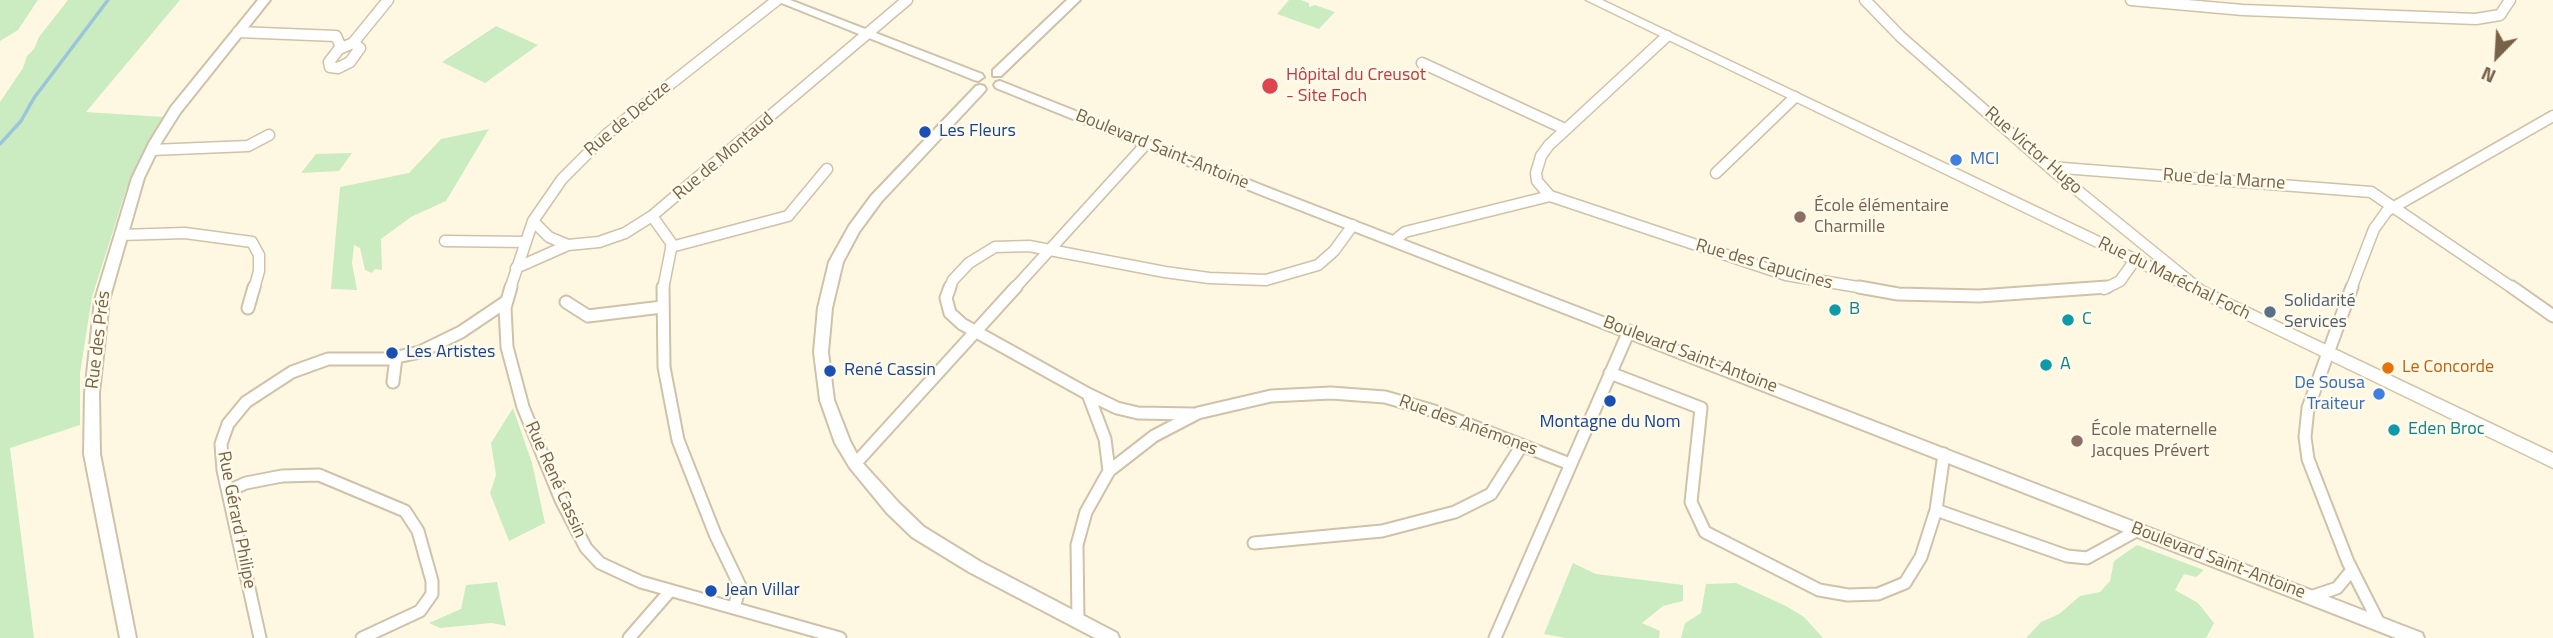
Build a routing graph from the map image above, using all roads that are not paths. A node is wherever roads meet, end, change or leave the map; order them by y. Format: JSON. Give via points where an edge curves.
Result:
{"nodes":[{"id":1,"x":264,"y":0,"type":"edge"},
{"id":2,"x":388,"y":0,"type":"edge"},
{"id":3,"x":778,"y":0,"type":"edge"},
{"id":4,"x":907,"y":0,"type":"edge"},
{"id":5,"x":1074,"y":0,"type":"edge"},
{"id":6,"x":1592,"y":0,"type":"edge"},
{"id":7,"x":1865,"y":0,"type":"edge"},
{"id":8,"x":2131,"y":0,"type":"edge"},
{"id":9,"x":2510,"y":0,"type":"edge"},
{"id":10,"x":238,"y":32,"type":"junction"},
{"id":11,"x":867,"y":34,"type":"junction"},
{"id":12,"x":1667,"y":36,"type":"junction"},
{"id":13,"x":353,"y":43,"type":"junction"},
{"id":14,"x":341,"y":47,"type":"junction"},
{"id":15,"x":1422,"y":63,"type":"dead end"},
{"id":16,"x":999,"y":79,"type":"junction"},
{"id":17,"x":979,"y":83,"type":"junction"},
{"id":18,"x":1795,"y":97,"type":"junction"},
{"id":19,"x":2553,"y":116,"type":"edge"},
{"id":20,"x":1565,"y":129,"type":"junction"},
{"id":21,"x":269,"y":135,"type":"dead end"},
{"id":22,"x":1146,"y":144,"type":"junction"},
{"id":23,"x":152,"y":150,"type":"junction"},
{"id":24,"x":2050,"y":167,"type":"junction"},
{"id":25,"x":827,"y":169,"type":"dead end"},
{"id":26,"x":1716,"y":173,"type":"dead end"},
{"id":27,"x":1550,"y":196,"type":"junction"},
{"id":28,"x":2395,"y":205,"type":"junction"},
{"id":29,"x":652,"y":216,"type":"junction"},
{"id":30,"x":533,"y":221,"type":"junction"},
{"id":31,"x":1353,"y":225,"type":"junction"},
{"id":32,"x":120,"y":235,"type":"junction"},
{"id":33,"x":446,"y":241,"type":"dead end"},
{"id":34,"x":1394,"y":241,"type":"junction"},
{"id":35,"x":526,"y":242,"type":"junction"},
{"id":36,"x":568,"y":245,"type":"junction"},
{"id":37,"x":671,"y":247,"type":"junction"},
{"id":38,"x":1052,"y":248,"type":"junction"},
{"id":39,"x":2135,"y":260,"type":"junction"},
{"id":40,"x":516,"y":268,"type":"junction"},
{"id":41,"x":2206,"y":295,"type":"junction"},
{"id":42,"x":507,"y":302,"type":"junction"},
{"id":43,"x":566,"y":302,"type":"dead end"},
{"id":44,"x":662,"y":307,"type":"junction"},
{"id":45,"x":248,"y":308,"type":"dead end"},
{"id":46,"x":2553,"y":316,"type":"edge"},
{"id":47,"x":975,"y":331,"type":"junction"},
{"id":48,"x":1629,"y":331,"type":"junction"},
{"id":49,"x":2327,"y":352,"type":"junction"},
{"id":50,"x":396,"y":357,"type":"junction"},
{"id":51,"x":1610,"y":373,"type":"junction"},
{"id":52,"x":393,"y":382,"type":"dead end"},
{"id":53,"x":1088,"y":394,"type":"junction"},
{"id":54,"x":1198,"y":414,"type":"junction"},
{"id":55,"x":1522,"y":445,"type":"junction"},
{"id":56,"x":1944,"y":454,"type":"junction"},
{"id":57,"x":2553,"y":461,"type":"edge"},
{"id":58,"x":855,"y":464,"type":"junction"},
{"id":59,"x":1570,"y":464,"type":"junction"},
{"id":60,"x":1109,"y":471,"type":"junction"},
{"id":61,"x":228,"y":491,"type":"junction"},
{"id":62,"x":1936,"y":510,"type":"junction"},
{"id":63,"x":2137,"y":530,"type":"junction"},
{"id":64,"x":1254,"y":543,"type":"dead end"},
{"id":65,"x":2352,"y":570,"type":"junction"},
{"id":66,"x":670,"y":591,"type":"junction"},
{"id":67,"x":2310,"y":597,"type":"junction"},
{"id":68,"x":734,"y":608,"type":"junction"},
{"id":69,"x":1078,"y":621,"type":"junction"},
{"id":70,"x":2380,"y":625,"type":"junction"},
{"id":71,"x":128,"y":638,"type":"edge"},
{"id":72,"x":260,"y":638,"type":"edge"},
{"id":73,"x":362,"y":638,"type":"edge"},
{"id":74,"x":629,"y":638,"type":"edge"},
{"id":75,"x":840,"y":638,"type":"edge"},
{"id":76,"x":1111,"y":638,"type":"edge"},
{"id":77,"x":1495,"y":638,"type":"edge"},
{"id":78,"x":2416,"y":638,"type":"edge"}],
"edges":[{"from":1,"to":10,"type":"street","name":"Rue des Prés"},
{"from":2,"to":13,"type":"street"},
{"from":3,"to":11,"type":"street"},
{"from":3,"to":30,"type":"street","name":"Rue de Decize","via":[[582,157]]},
{"from":4,"to":11,"type":"street","name":"Rue de Montaud"},
{"from":5,"to":16,"type":"street"},
{"from":6,"to":12,"type":"main road","name":"Rue du Maréchal Foch"},
{"from":7,"to":24,"type":"street","name":"Rue Victor Hugo"},
{"from":8,"to":9,"type":"street","via":[[2237,10],[2476,19],[2500,15]]},
{"from":10,"to":14,"type":"street","via":[[336,36]]},
{"from":10,"to":23,"type":"street","name":"Rue des Prés","via":[[175,110]]},
{"from":11,"to":17,"type":"street"},
{"from":11,"to":29,"type":"street","name":"Rue de Montaud"},
{"from":12,"to":18,"type":"main road","name":"Rue du Maréchal Foch"},
{"from":12,"to":20,"type":"street"},
{"from":13,"to":14,"type":"street"},
{"from":13,"to":14,"type":"street","via":[[359,48],[350,62],[330,67]]},
{"from":15,"to":20,"type":"street"},
{"from":16,"to":17,"type":"street","via":[[989,72]]},
{"from":16,"to":22,"type":"street","name":"Boulevard Saint-Antoine"},
{"from":17,"to":58,"type":"street","via":[[876,198],[836,262],[821,352],[827,400]]},
{"from":18,"to":26,"type":"street"},
{"from":18,"to":39,"type":"main road","name":"Rue du Maréchal Foch"},
{"from":19,"to":28,"type":"street"},
{"from":20,"to":27,"type":"street","via":[[1536,166],[1537,181]]},
{"from":21,"to":23,"type":"street","via":[[248,146]]},
{"from":22,"to":31,"type":"street","name":"Boulevard Saint-Antoine"},
{"from":22,"to":38,"type":"street"},
{"from":23,"to":32,"type":"street","name":"Rue des Prés"},
{"from":24,"to":28,"type":"street","name":"Rue de la Marne","via":[[2361,190]]},
{"from":24,"to":41,"type":"street","name":"Rue Victor Hugo"},
{"from":25,"to":37,"type":"street","via":[[788,216]]},
{"from":27,"to":34,"type":"street","via":[[1405,232]]},
{"from":27,"to":39,"type":"street","name":"Rue des Capucines","via":[[1754,266],[1876,292],[1949,296],[2102,290],[2120,281]]},
{"from":28,"to":46,"type":"street","name":"Rue de la Marne"},
{"from":28,"to":49,"type":"street","via":[[2374,229]]},
{"from":29,"to":36,"type":"street","name":"Rue de Montaud","via":[[599,242]]},
{"from":29,"to":37,"type":"street"},
{"from":30,"to":35,"type":"street","name":"Rue de Decize"},
{"from":30,"to":36,"type":"street","via":[[550,237]]},
{"from":31,"to":34,"type":"street","name":"Boulevard Saint-Antoine"},
{"from":31,"to":38,"type":"street","name":"Rue des Anémones","via":[[1318,265],[1266,280],[1154,271]]},
{"from":32,"to":45,"type":"street","via":[[185,233],[251,242],[259,255],[259,271]]},
{"from":32,"to":71,"type":"street","name":"Rue des Prés","via":[[102,300],[92,393],[92,453]]},
{"from":33,"to":35,"type":"street"},
{"from":34,"to":48,"type":"street","name":"Boulevard Saint-Antoine"},
{"from":35,"to":40,"type":"street","name":"Rue de Decize"},
{"from":36,"to":40,"type":"street","name":"Rue de Montaud"},
{"from":37,"to":44,"type":"street"},
{"from":38,"to":47,"type":"street"},
{"from":38,"to":47,"type":"street","name":"Rue des Anémones","via":[[995,247],[969,262],[953,280],[946,298],[950,313]]},
{"from":39,"to":41,"type":"main road","name":"Rue du Maréchal Foch"},
{"from":40,"to":42,"type":"street","name":"Rue René Cassin"},
{"from":41,"to":49,"type":"main road","name":"Rue du Maréchal Foch"},
{"from":42,"to":50,"type":"street","name":"Rue Gérard Philipe","via":[[461,332],[420,352]]},
{"from":42,"to":66,"type":"street","name":"Rue René Cassin","via":[[507,347],[523,407],[586,548],[614,572]]},
{"from":43,"to":44,"type":"street","via":[[588,316]]},
{"from":44,"to":68,"type":"street","via":[[664,368],[678,440],[740,586]]},
{"from":47,"to":53,"type":"street","name":"Rue des Anémones"},
{"from":47,"to":58,"type":"street"},
{"from":48,"to":51,"type":"street"},
{"from":48,"to":56,"type":"street","name":"Boulevard Saint-Antoine"},
{"from":49,"to":57,"type":"main road","name":"Rue du Maréchal Foch"},
{"from":49,"to":65,"type":"street","via":[[2308,408],[2305,438],[2308,460]]},
{"from":50,"to":52,"type":"street"},
{"from":50,"to":61,"type":"street","name":"Rue Gérard Philipe","via":[[328,359],[292,372],[256,394],[228,424],[221,444]]},
{"from":51,"to":59,"type":"street"},
{"from":51,"to":62,"type":"street","via":[[1701,408],[1691,502],[1705,532],[1819,590],[1878,594],[1905,583],[1921,557]]},
{"from":53,"to":54,"type":"street","name":"Rue des Anémones","via":[[1138,413]]},
{"from":53,"to":60,"type":"street","via":[[1105,439]]},
{"from":54,"to":55,"type":"street","name":"Rue des Anémones","via":[[1271,396],[1331,393],[1385,397]]},
{"from":54,"to":60,"type":"street","name":"Rue des Anémones","via":[[1154,436]]},
{"from":55,"to":59,"type":"street","name":"Rue des Anémones"},
{"from":55,"to":64,"type":"street","via":[[1491,494],[1455,512],[1382,531]]},
{"from":56,"to":62,"type":"street"},
{"from":56,"to":63,"type":"street","name":"Boulevard Saint-Antoine"},
{"from":58,"to":69,"type":"street","via":[[918,532]]},
{"from":59,"to":77,"type":"street"},
{"from":60,"to":69,"type":"street","name":"Rue des Anémones","via":[[1086,512],[1077,545]]},
{"from":61,"to":72,"type":"street","name":"Rue Gérard Philipe"},
{"from":61,"to":73,"type":"street","via":[[282,476],[319,475],[405,511],[418,531],[432,594],[411,617]]},
{"from":62,"to":63,"type":"street","via":[[2067,556],[2087,558]]},
{"from":63,"to":67,"type":"street","name":"Boulevard Saint-Antoine"},
{"from":65,"to":67,"type":"street","via":[[2337,588]]},
{"from":65,"to":70,"type":"street"},
{"from":66,"to":68,"type":"street","name":"Rue René Cassin"},
{"from":66,"to":74,"type":"street"},
{"from":67,"to":70,"type":"street","name":"Boulevard Saint-Antoine"},
{"from":68,"to":75,"type":"street","name":"Rue René Cassin"},
{"from":69,"to":76,"type":"street"},
{"from":70,"to":78,"type":"street","name":"Boulevard Saint-Antoine"}]}
